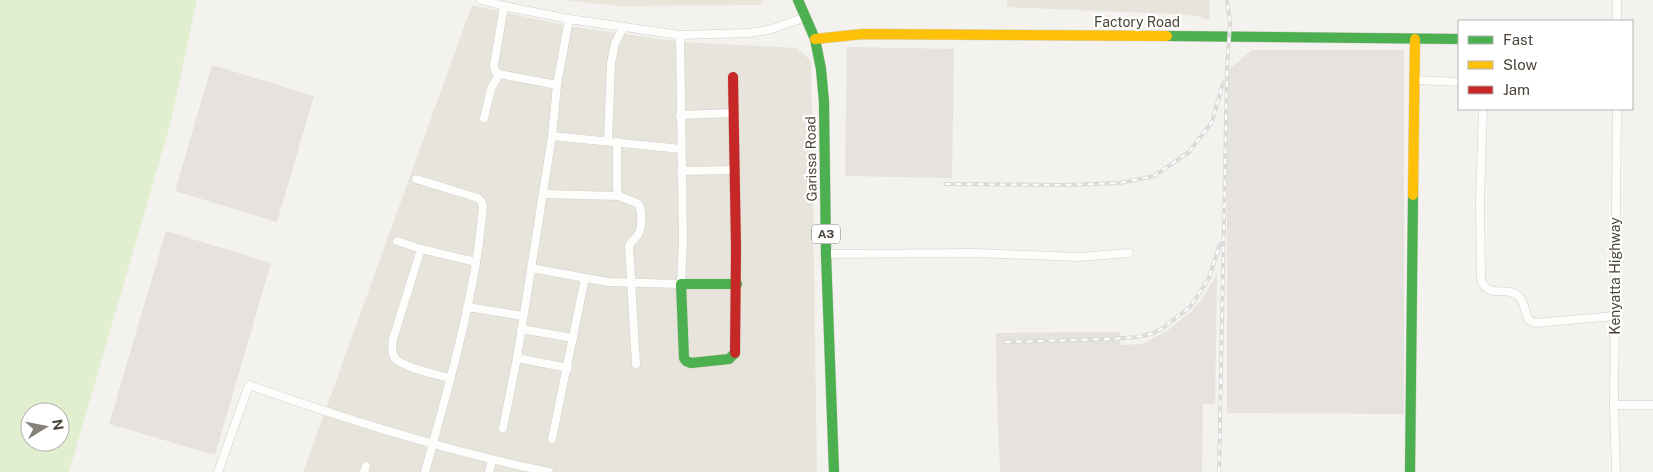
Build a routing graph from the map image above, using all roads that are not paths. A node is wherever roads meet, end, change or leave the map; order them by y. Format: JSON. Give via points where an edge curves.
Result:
{"nodes":[{"id":1,"x":481,"y":0,"type":"edge"},
{"id":2,"x":798,"y":0,"type":"edge"},
{"id":3,"x":1618,"y":0,"type":"edge"},
{"id":4,"x":504,"y":6,"type":"junction"},
{"id":5,"x":806,"y":17,"type":"junction"},
{"id":6,"x":569,"y":19,"type":"junction"},
{"id":7,"x":1617,"y":20,"type":"edge"},
{"id":8,"x":623,"y":27,"type":"junction"},
{"id":9,"x":680,"y":35,"type":"junction"},
{"id":10,"x":815,"y":39,"type":"junction"},
{"id":11,"x":1415,"y":39,"type":"junction"},
{"id":12,"x":1458,"y":40,"type":"edge"},
{"id":13,"x":499,"y":74,"type":"junction"},
{"id":14,"x":733,"y":77,"type":"dead end"},
{"id":15,"x":1415,"y":80,"type":"junction"},
{"id":16,"x":1458,"y":82,"type":"edge"},
{"id":17,"x":557,"y":85,"type":"junction"},
{"id":18,"x":1483,"y":110,"type":"edge"},
{"id":19,"x":1616,"y":110,"type":"edge"},
{"id":20,"x":734,"y":113,"type":"junction"},
{"id":21,"x":680,"y":114,"type":"junction"},
{"id":22,"x":484,"y":118,"type":"dead end"},
{"id":23,"x":552,"y":136,"type":"junction"},
{"id":24,"x":608,"y":141,"type":"junction"},
{"id":25,"x":617,"y":142,"type":"junction"},
{"id":26,"x":681,"y":148,"type":"junction"},
{"id":27,"x":735,"y":170,"type":"junction"},
{"id":28,"x":681,"y":171,"type":"junction"},
{"id":29,"x":416,"y":179,"type":"dead end"},
{"id":30,"x":543,"y":194,"type":"junction"},
{"id":31,"x":619,"y":196,"type":"junction"},
{"id":32,"x":397,"y":241,"type":"dead end"},
{"id":33,"x":421,"y":249,"type":"junction"},
{"id":34,"x":1130,"y":253,"type":"dead end"},
{"id":35,"x":826,"y":254,"type":"junction"},
{"id":36,"x":476,"y":262,"type":"junction"},
{"id":37,"x":531,"y":268,"type":"junction"},
{"id":38,"x":585,"y":278,"type":"junction"},
{"id":39,"x":632,"y":284,"type":"junction"},
{"id":40,"x":681,"y":284,"type":"junction"},
{"id":41,"x":737,"y":284,"type":"junction"},
{"id":42,"x":467,"y":307,"type":"junction"},
{"id":43,"x":523,"y":316,"type":"junction"},
{"id":44,"x":1615,"y":316,"type":"junction"},
{"id":45,"x":521,"y":330,"type":"junction"},
{"id":46,"x":573,"y":338,"type":"junction"},
{"id":47,"x":517,"y":358,"type":"junction"},
{"id":48,"x":636,"y":364,"type":"dead end"},
{"id":49,"x":568,"y":368,"type":"junction"},
{"id":50,"x":451,"y":378,"type":"junction"},
{"id":51,"x":1614,"y":405,"type":"junction"},
{"id":52,"x":1653,"y":405,"type":"edge"},
{"id":53,"x":503,"y":428,"type":"dead end"},
{"id":54,"x":552,"y":439,"type":"dead end"},
{"id":55,"x":433,"y":444,"type":"junction"},
{"id":56,"x":492,"y":460,"type":"junction"},
{"id":57,"x":218,"y":472,"type":"edge"},
{"id":58,"x":425,"y":472,"type":"edge"},
{"id":59,"x":489,"y":472,"type":"edge"},
{"id":60,"x":549,"y":472,"type":"edge"},
{"id":61,"x":834,"y":472,"type":"edge"},
{"id":62,"x":1410,"y":472,"type":"edge"},
{"id":63,"x":1616,"y":472,"type":"edge"}],
"edges":[{"from":1,"to":4,"type":"street"},
{"from":2,"to":5,"type":"main road","name":"Garissa Road","number":"A3"},
{"from":3,"to":7,"type":"street"},
{"from":4,"to":6,"type":"street"},
{"from":4,"to":13,"type":"street","via":[[494,65]]},
{"from":5,"to":9,"type":"street","via":[[750,33]]},
{"from":5,"to":10,"type":"main road","name":"Garissa Road","number":"A3"},
{"from":6,"to":8,"type":"street"},
{"from":6,"to":17,"type":"street"},
{"from":8,"to":9,"type":"street"},
{"from":8,"to":24,"type":"street","via":[[611,63]]},
{"from":9,"to":21,"type":"street"},
{"from":10,"to":11,"type":"main road","name":"Factory Road","via":[[864,34]]},
{"from":10,"to":35,"type":"main road","name":"Garissa Road","number":"A3","via":[[824,102]]},
{"from":11,"to":12,"type":"main road","name":"Factory Road"},
{"from":11,"to":15,"type":"main road"},
{"from":13,"to":17,"type":"street"},
{"from":13,"to":22,"type":"street","via":[[491,89]]},
{"from":14,"to":20,"type":"main road"},
{"from":15,"to":16,"type":"street"},
{"from":15,"to":62,"type":"main road"},
{"from":17,"to":23,"type":"street"},
{"from":18,"to":44,"type":"street","via":[[1480,200],[1483,286],[1487,290],[1514,293],[1520,298],[1529,320],[1535,323]]},
{"from":19,"to":44,"type":"street","name":"Kenyatta Highway"},
{"from":20,"to":21,"type":"street"},
{"from":20,"to":27,"type":"main road"},
{"from":21,"to":26,"type":"street"},
{"from":23,"to":24,"type":"street"},
{"from":23,"to":30,"type":"street"},
{"from":24,"to":25,"type":"street"},
{"from":25,"to":26,"type":"street"},
{"from":25,"to":31,"type":"street"},
{"from":26,"to":28,"type":"street"},
{"from":27,"to":28,"type":"street"},
{"from":27,"to":41,"type":"main road"},
{"from":28,"to":40,"type":"street"},
{"from":29,"to":36,"type":"street","via":[[481,201]]},
{"from":30,"to":31,"type":"street"},
{"from":30,"to":37,"type":"street"},
{"from":31,"to":39,"type":"street","via":[[636,201],[640,209],[639,232],[629,246]]},
{"from":32,"to":33,"type":"street"},
{"from":33,"to":36,"type":"street"},
{"from":33,"to":50,"type":"street","via":[[392,350],[402,364]]},
{"from":34,"to":35,"type":"street","via":[[1079,257],[976,253]]},
{"from":35,"to":61,"type":"main road","name":"Garissa Road","number":"A3"},
{"from":36,"to":42,"type":"street"},
{"from":37,"to":38,"type":"street"},
{"from":37,"to":43,"type":"street"},
{"from":38,"to":39,"type":"street"},
{"from":38,"to":46,"type":"street"},
{"from":39,"to":40,"type":"street"},
{"from":39,"to":48,"type":"street"},
{"from":40,"to":41,"type":"main road"},
{"from":40,"to":41,"type":"main road","via":[[684,358],[691,363],[734,356]]},
{"from":42,"to":43,"type":"street"},
{"from":42,"to":50,"type":"street"},
{"from":43,"to":45,"type":"street"},
{"from":44,"to":51,"type":"street","name":"Kenyatta Highway"},
{"from":45,"to":46,"type":"street"},
{"from":45,"to":47,"type":"street"},
{"from":46,"to":49,"type":"street"},
{"from":47,"to":49,"type":"street"},
{"from":47,"to":53,"type":"street"},
{"from":49,"to":54,"type":"street"},
{"from":50,"to":55,"type":"street"},
{"from":51,"to":52,"type":"street"},
{"from":51,"to":63,"type":"street","name":"Kenyatta Highway"},
{"from":55,"to":56,"type":"street"},
{"from":55,"to":57,"type":"street","via":[[352,421],[248,385]]},
{"from":55,"to":58,"type":"street"},
{"from":56,"to":59,"type":"street"},
{"from":56,"to":60,"type":"street"}]}
